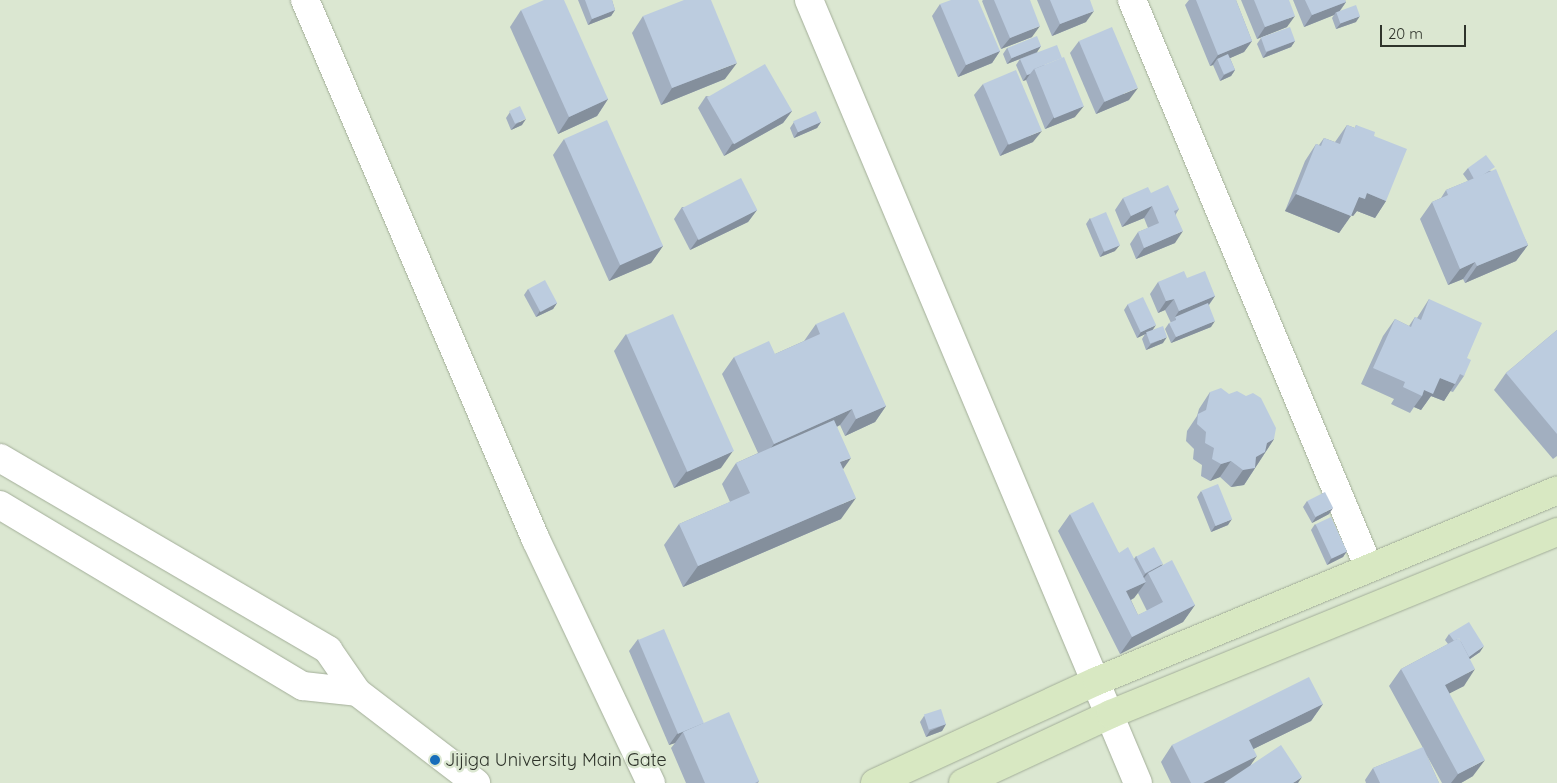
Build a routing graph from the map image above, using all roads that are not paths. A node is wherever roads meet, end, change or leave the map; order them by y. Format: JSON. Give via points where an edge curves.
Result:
{"nodes":[{"id":1,"x":304,"y":0,"type":"edge"},
{"id":2,"x":809,"y":0,"type":"edge"},
{"id":3,"x":1132,"y":0,"type":"edge"},
{"id":4,"x":0,"y":458,"type":"edge"},
{"id":5,"x":1557,"y":490,"type":"edge"},
{"id":6,"x":0,"y":505,"type":"edge"},
{"id":7,"x":1557,"y":532,"type":"edge"},
{"id":8,"x":1369,"y":568,"type":"junction"},
{"id":9,"x":1097,"y":681,"type":"junction"},
{"id":10,"x":357,"y":692,"type":"junction"},
{"id":11,"x":1111,"y":714,"type":"junction"},
{"id":12,"x":476,"y":783,"type":"edge"},
{"id":13,"x":651,"y":783,"type":"edge"},
{"id":14,"x":875,"y":783,"type":"edge"},
{"id":15,"x":963,"y":783,"type":"edge"},
{"id":16,"x":1138,"y":783,"type":"edge"}],
"edges":[{"from":1,"to":13,"type":"street","via":[[536,540]]},
{"from":2,"to":9,"type":"street"},
{"from":3,"to":8,"type":"street"},
{"from":4,"to":10,"type":"street","via":[[328,650]]},
{"from":5,"to":8,"type":"main road"},
{"from":6,"to":10,"type":"street","via":[[303,686]]},
{"from":7,"to":11,"type":"main road"},
{"from":8,"to":9,"type":"main road"},
{"from":9,"to":11,"type":"street"},
{"from":9,"to":14,"type":"main road"},
{"from":10,"to":12,"type":"street"},
{"from":11,"to":15,"type":"main road"},
{"from":11,"to":16,"type":"street"}]}
